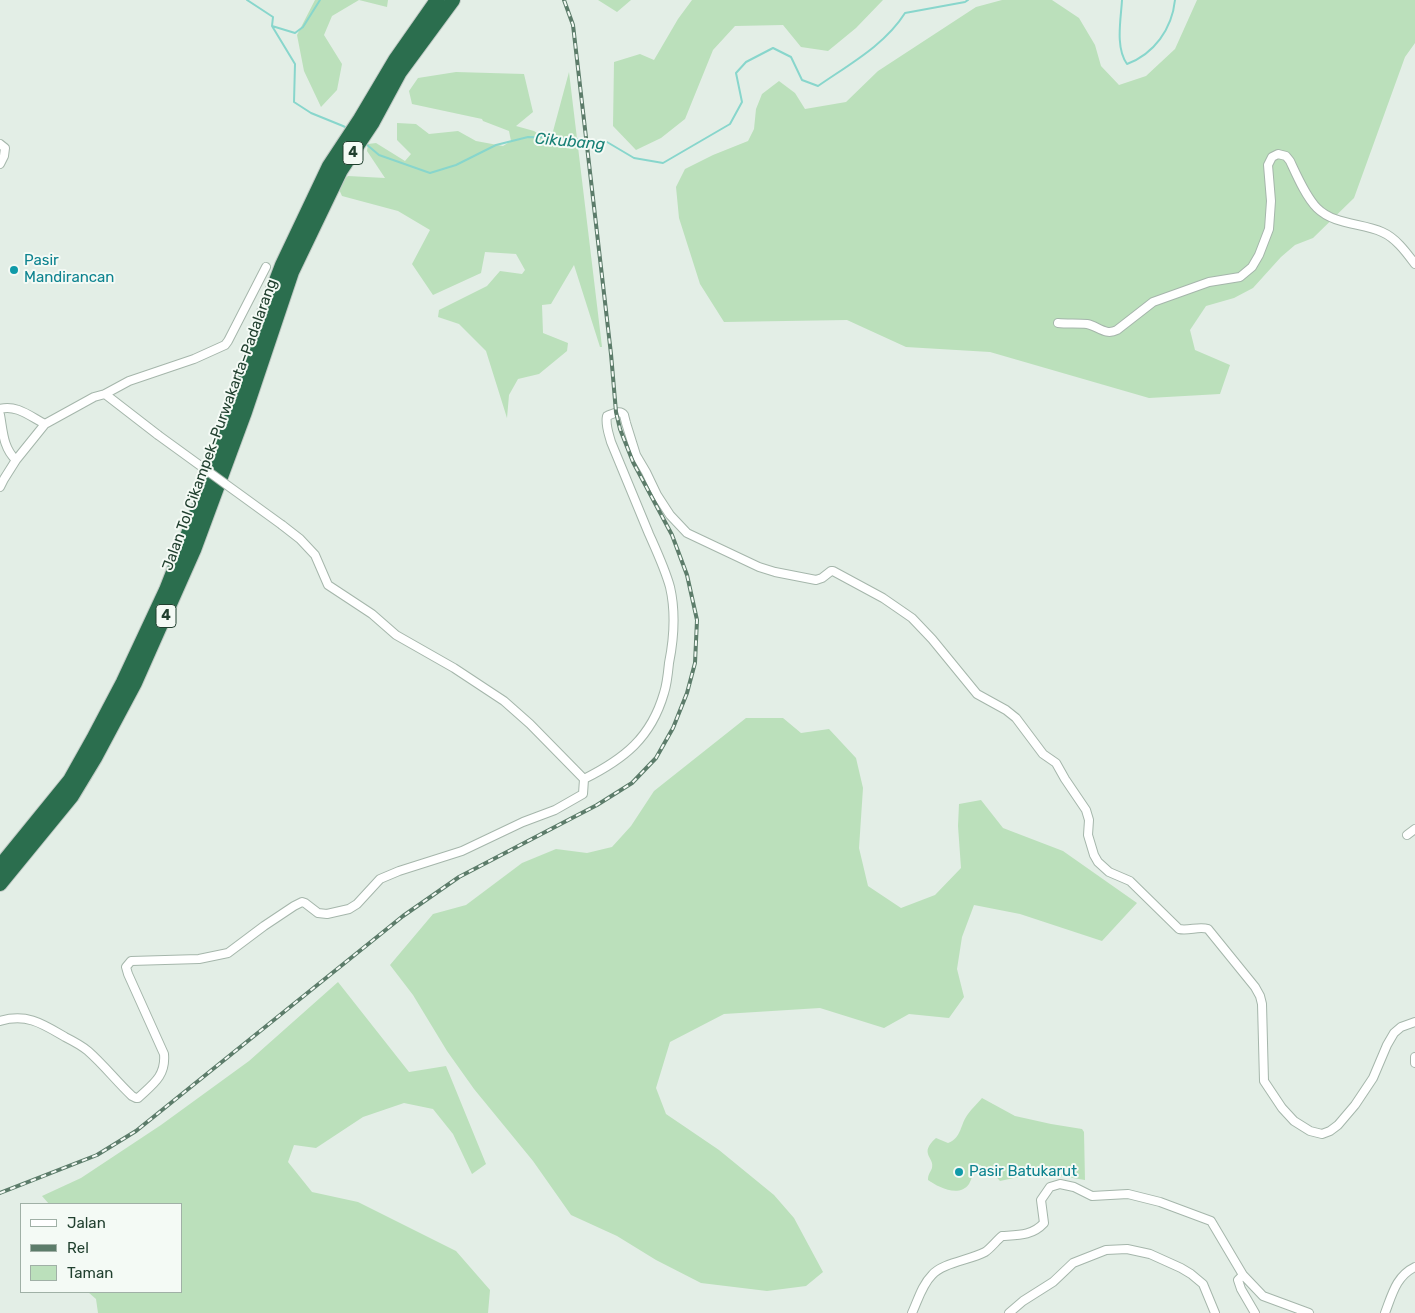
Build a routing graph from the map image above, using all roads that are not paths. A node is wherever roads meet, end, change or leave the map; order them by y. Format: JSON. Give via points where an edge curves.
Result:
{"nodes":[{"id":1,"x":437,"y":0,"type":"edge"},
{"id":2,"x":453,"y":0,"type":"edge"},
{"id":3,"x":0,"y":144,"type":"edge"},
{"id":4,"x":0,"y":164,"type":"edge"},
{"id":5,"x":1415,"y":264,"type":"edge"},
{"id":6,"x":266,"y":267,"type":"dead end"},
{"id":7,"x":270,"y":315,"type":"junction"},
{"id":8,"x":1058,"y":323,"type":"dead end"},
{"id":9,"x":105,"y":394,"type":"junction"},
{"id":10,"x":0,"y":410,"type":"edge"},
{"id":11,"x":0,"y":415,"type":"edge"},
{"id":12,"x":45,"y":424,"type":"junction"},
{"id":13,"x":16,"y":460,"type":"junction"},
{"id":14,"x":0,"y":487,"type":"edge"},
{"id":15,"x":584,"y":779,"type":"junction"},
{"id":16,"x":1415,"y":829,"type":"edge"},
{"id":17,"x":1407,"y":834,"type":"dead end"},
{"id":18,"x":0,"y":866,"type":"edge"},
{"id":19,"x":0,"y":884,"type":"edge"},
{"id":20,"x":0,"y":1021,"type":"edge"},
{"id":21,"x":1415,"y":1022,"type":"edge"},
{"id":22,"x":1415,"y":1057,"type":"edge"},
{"id":23,"x":1415,"y":1063,"type":"edge"},
{"id":24,"x":1415,"y":1267,"type":"edge"},
{"id":25,"x":1243,"y":1275,"type":"junction"},
{"id":26,"x":912,"y":1313,"type":"edge"},
{"id":27,"x":1009,"y":1313,"type":"edge"},
{"id":28,"x":1215,"y":1313,"type":"edge"},
{"id":29,"x":1255,"y":1313,"type":"edge"},
{"id":30,"x":1309,"y":1313,"type":"edge"},
{"id":31,"x":1385,"y":1313,"type":"edge"}],
"edges":[{"from":1,"to":7,"type":"highway","name":"Jalan Tol Cikampek–Purwakarta–Padalarang","number":"4","via":[[329,166],[282,264]]},
{"from":2,"to":7,"type":"highway","name":"Jalan Tol Cikampek–Purwakarta–Padalarang","number":"4","via":[[400,72],[342,170]]},
{"from":3,"to":4,"type":"street","via":[[5,148]]},
{"from":5,"to":8,"type":"street","via":[[1404,249],[1385,233],[1337,220],[1318,209],[1290,161],[1278,154],[1268,165],[1271,201],[1268,235],[1254,265],[1244,274],[1209,282],[1153,302],[1112,332],[1087,324]]},
{"from":6,"to":9,"type":"street","via":[[225,345],[129,381]]},
{"from":7,"to":18,"type":"highway","name":"Jalan Tol Cikampek–Purwakarta–Padalarang","number":"4","via":[[166,590],[123,682],[70,780]]},
{"from":7,"to":19,"type":"highway","name":"Jalan Tol Cikampek–Purwakarta–Padalarang","number":"4","via":[[245,412],[194,550],[135,684],[72,796]]},
{"from":9,"to":12,"type":"street"},
{"from":9,"to":15,"type":"street","bridge":true,"via":[[300,539],[315,556],[328,586],[372,614],[396,635],[504,701]]},
{"from":10,"to":12,"type":"street","via":[[13,408]]},
{"from":11,"to":13,"type":"street","via":[[5,442]]},
{"from":12,"to":13,"type":"street"},
{"from":13,"to":14,"type":"street"},
{"from":15,"to":20,"type":"street","via":[[583,794],[575,799],[462,851],[380,879],[349,909],[318,913],[302,902],[228,953],[199,959],[131,961],[126,967],[128,974],[164,1054],[160,1076],[138,1098],[132,1096],[88,1051],[42,1023],[25,1018]]},
{"from":15,"to":21,"type":"street","via":[[627,752],[652,723],[664,693],[673,644],[673,604],[666,576],[608,429],[607,416],[620,412],[624,415],[636,455],[657,495],[687,533],[776,572],[816,580],[833,570],[883,598],[916,622],[978,694],[1016,718],[1043,754],[1056,763],[1086,810],[1088,836],[1101,865],[1130,881],[1179,929],[1208,929],[1255,987],[1262,1004],[1264,1081],[1296,1122],[1322,1134],[1338,1125],[1373,1078],[1394,1033]]},
{"from":16,"to":17,"type":"street"},
{"from":22,"to":23,"type":"street"},
{"from":24,"to":31,"type":"street","via":[[1400,1279]]},
{"from":25,"to":26,"type":"street","via":[[1211,1221],[1128,1194],[1092,1196],[1074,1186],[1060,1184],[1050,1187],[1042,1200],[1044,1223],[1036,1231],[1002,1236],[987,1251],[938,1269],[924,1287]]},
{"from":25,"to":29,"type":"street","via":[[1238,1280]]},
{"from":25,"to":30,"type":"street","via":[[1263,1296]]},
{"from":27,"to":28,"type":"street","via":[[1074,1263],[1106,1250],[1127,1249],[1150,1254],[1191,1274],[1203,1284]]}]}
